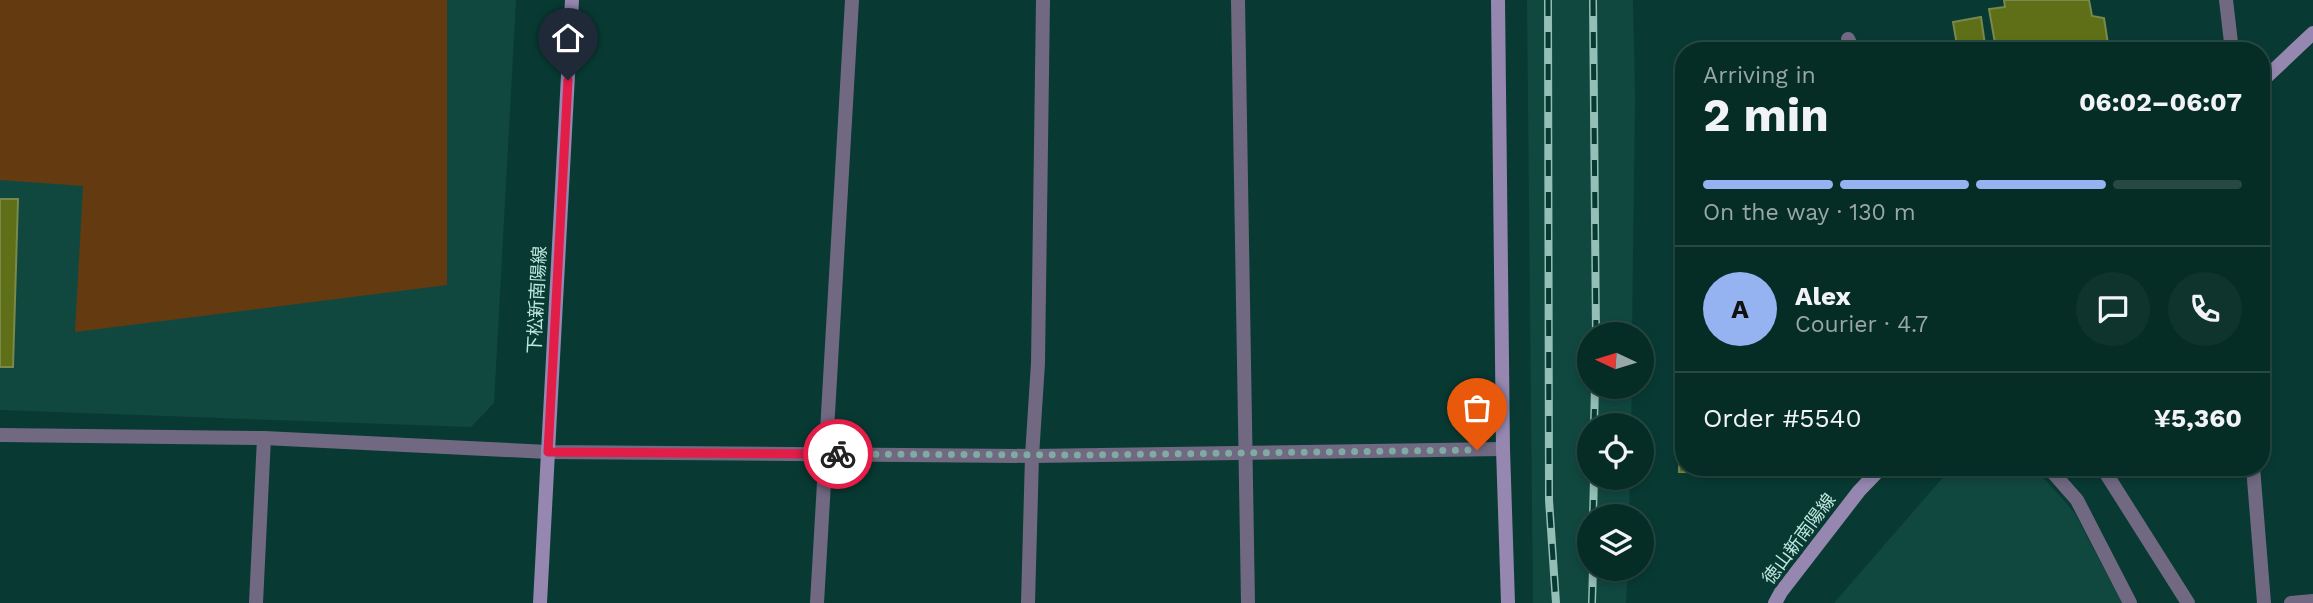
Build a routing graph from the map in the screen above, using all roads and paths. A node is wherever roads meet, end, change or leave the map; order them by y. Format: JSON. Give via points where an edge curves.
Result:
{"nodes":[{"id":1,"x":572,"y":0,"type":"edge"},
{"id":2,"x":852,"y":0,"type":"edge"},
{"id":3,"x":1043,"y":0,"type":"edge"},
{"id":4,"x":1238,"y":0,"type":"edge"},
{"id":5,"x":1499,"y":0,"type":"edge"},
{"id":6,"x":2226,"y":0,"type":"edge"},
{"id":7,"x":2313,"y":33,"type":"edge"},
{"id":8,"x":2231,"y":42,"type":"edge"},
{"id":9,"x":2270,"y":74,"type":"edge"},
{"id":10,"x":0,"y":435,"type":"edge"},
{"id":11,"x":264,"y":438,"type":"junction"},
{"id":12,"x":1503,"y":449,"type":"junction"},
{"id":13,"x":548,"y":452,"type":"junction"},
{"id":14,"x":825,"y":454,"type":"junction"},
{"id":15,"x":1245,"y":454,"type":"junction"},
{"id":16,"x":1032,"y":456,"type":"junction"},
{"id":17,"x":1873,"y":476,"type":"edge"},
{"id":18,"x":2056,"y":476,"type":"edge"},
{"id":19,"x":2108,"y":476,"type":"edge"},
{"id":20,"x":2254,"y":476,"type":"edge"},
{"id":21,"x":2313,"y":601,"type":"edge"},
{"id":22,"x":256,"y":603,"type":"edge"},
{"id":23,"x":540,"y":603,"type":"edge"},
{"id":24,"x":817,"y":603,"type":"edge"},
{"id":25,"x":1028,"y":603,"type":"edge"},
{"id":26,"x":1248,"y":603,"type":"edge"},
{"id":27,"x":1508,"y":603,"type":"edge"},
{"id":28,"x":1775,"y":603,"type":"edge"},
{"id":29,"x":2130,"y":603,"type":"edge"},
{"id":30,"x":2188,"y":603,"type":"edge"},
{"id":31,"x":2264,"y":603,"type":"edge"},
{"id":32,"x":2291,"y":603,"type":"edge"}],
"edges":[{"from":1,"to":13,"type":"main road","name":"下松新南陽線"},
{"from":2,"to":14,"type":"street"},
{"from":3,"to":16,"type":"street","via":[[1038,363]]},
{"from":4,"to":15,"type":"street"},
{"from":5,"to":12,"type":"main road"},
{"from":6,"to":8,"type":"street"},
{"from":7,"to":9,"type":"main road"},
{"from":10,"to":11,"type":"street"},
{"from":11,"to":13,"type":"street"},
{"from":11,"to":22,"type":"street"},
{"from":12,"to":15,"type":"street"},
{"from":12,"to":27,"type":"main road"},
{"from":13,"to":14,"type":"street"},
{"from":13,"to":23,"type":"main road","name":"下松新南陽線"},
{"from":14,"to":16,"type":"street"},
{"from":14,"to":24,"type":"street"},
{"from":15,"to":16,"type":"street"},
{"from":15,"to":26,"type":"street"},
{"from":16,"to":25,"type":"street"},
{"from":17,"to":28,"type":"main road","name":"徳山新南陽線"},
{"from":18,"to":29,"type":"street","via":[[2077,500]]},
{"from":19,"to":30,"type":"street"},
{"from":20,"to":31,"type":"street"},
{"from":21,"to":32,"type":"street"}]}
